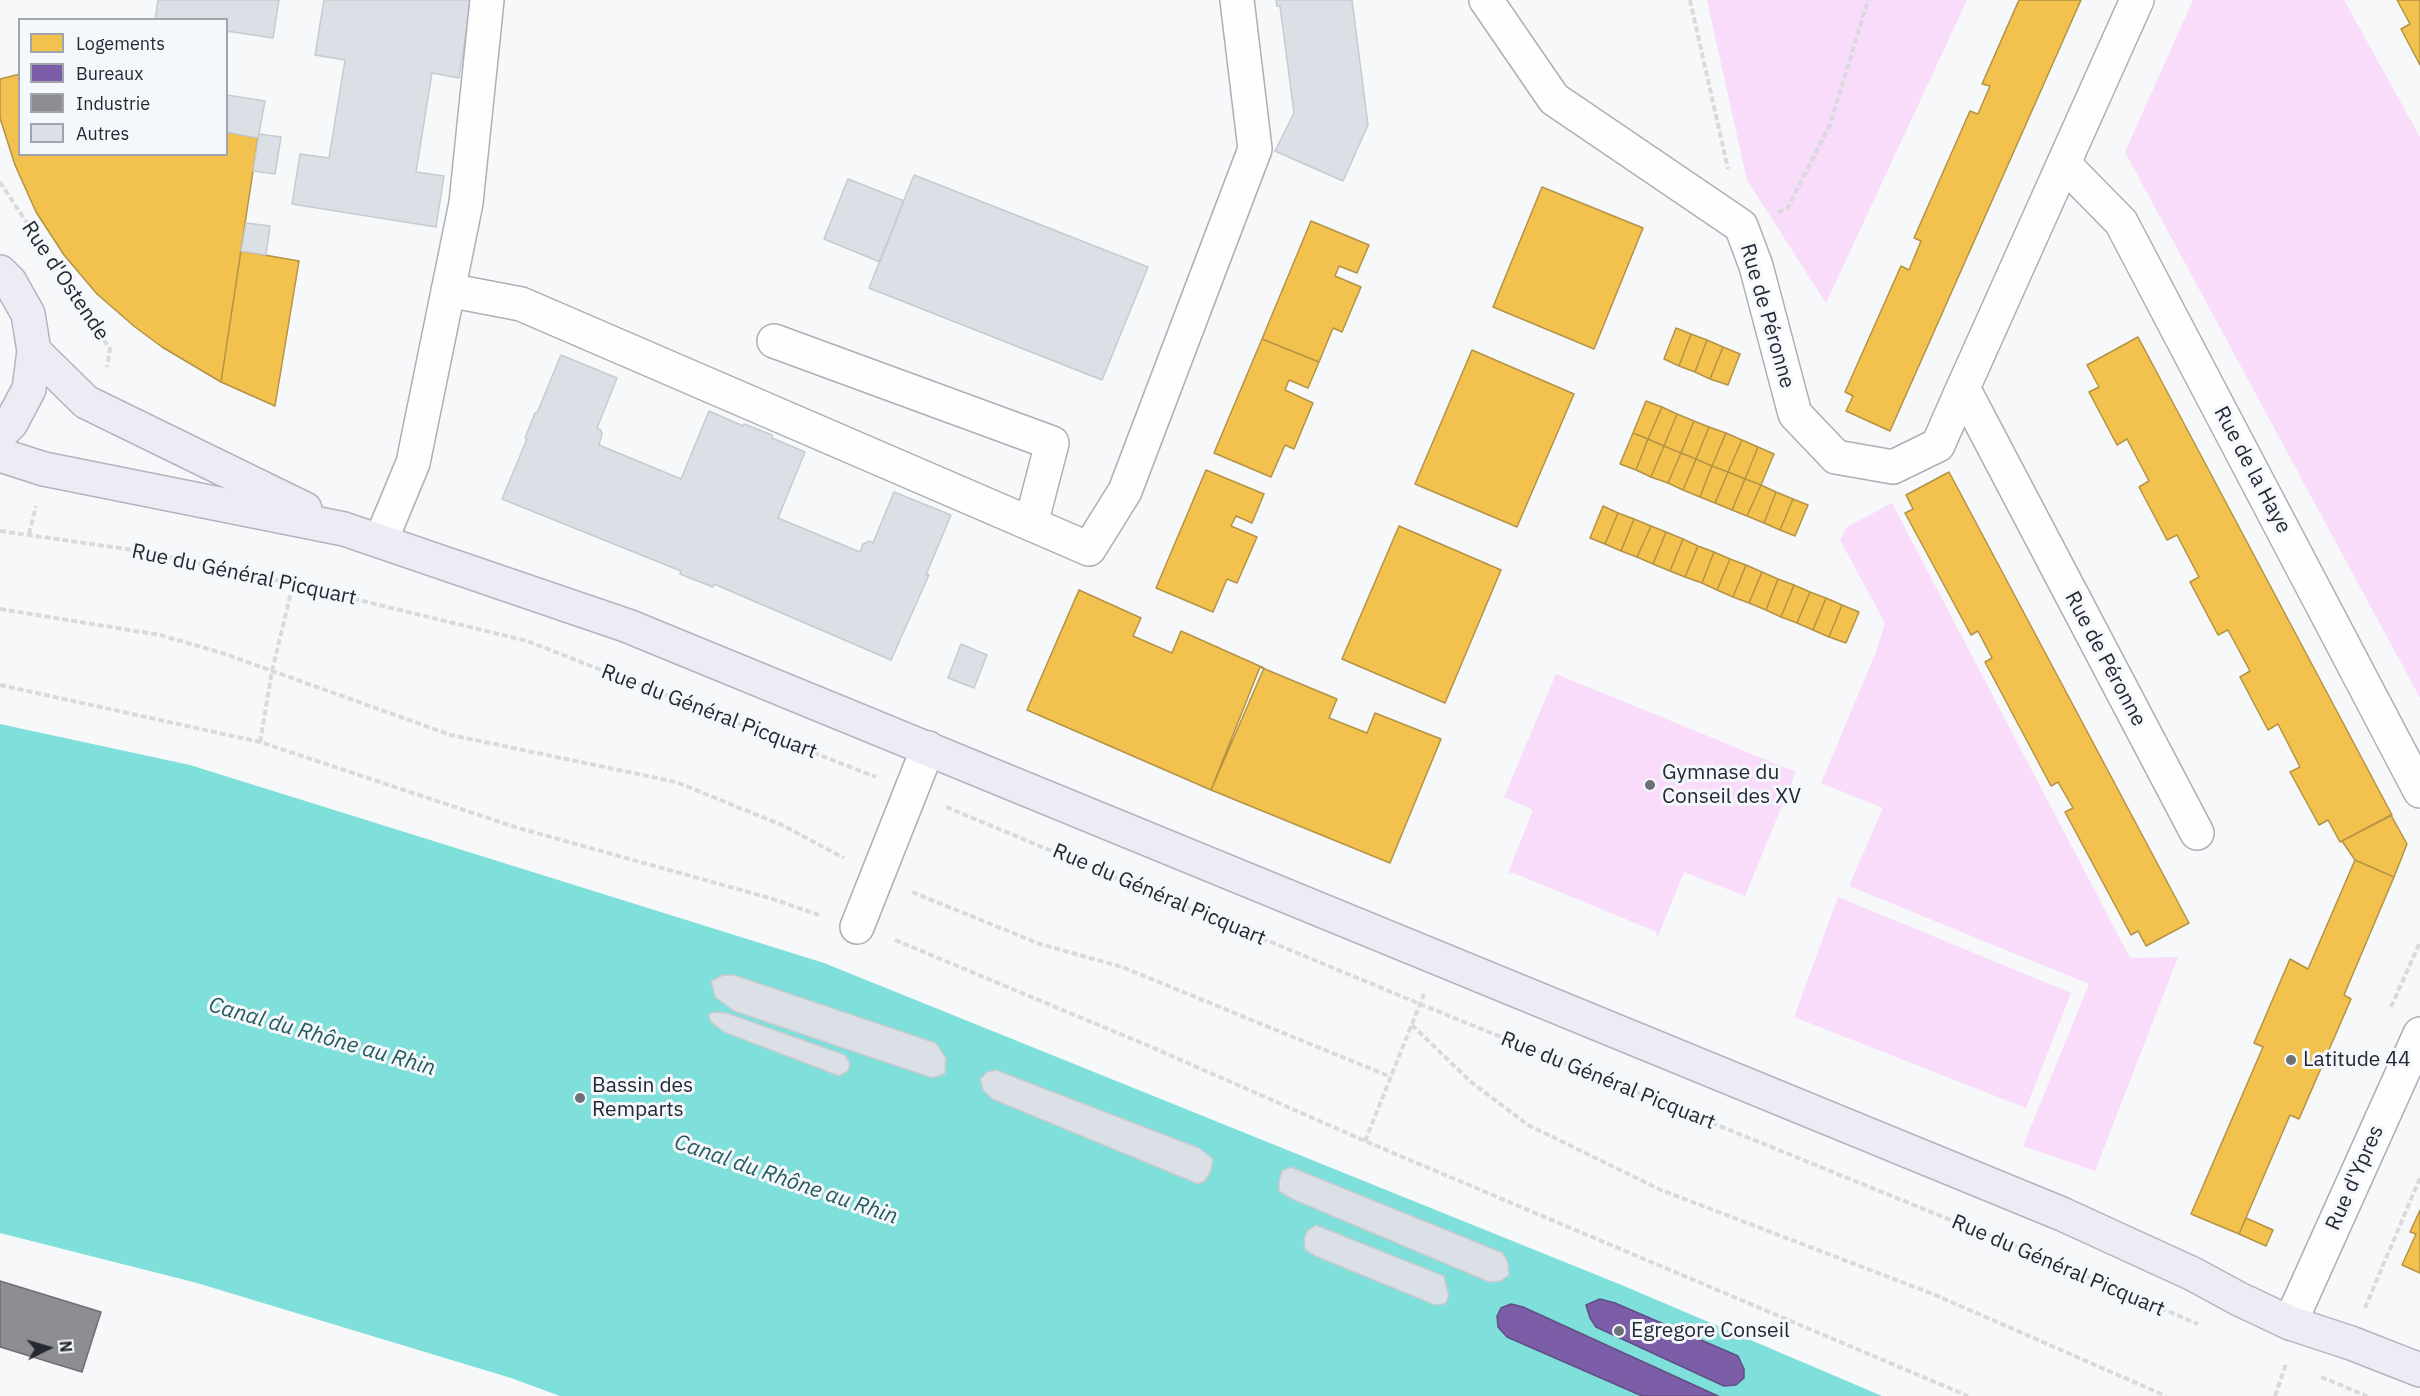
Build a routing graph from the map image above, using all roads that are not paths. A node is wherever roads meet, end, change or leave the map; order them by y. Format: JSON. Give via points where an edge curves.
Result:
{"nodes":[{"id":1,"x":486,"y":0,"type":"edge"},
{"id":2,"x":1237,"y":0,"type":"edge"},
{"id":3,"x":1486,"y":0,"type":"edge"},
{"id":4,"x":2137,"y":0,"type":"edge"},
{"id":5,"x":2064,"y":164,"type":"junction"},
{"id":6,"x":0,"y":272,"type":"edge"},
{"id":7,"x":448,"y":290,"type":"junction"},
{"id":8,"x":774,"y":341,"type":"dead end"},
{"id":9,"x":34,"y":351,"type":"junction"},
{"id":10,"x":1963,"y":388,"type":"junction"},
{"id":11,"x":0,"y":434,"type":"edge"},
{"id":12,"x":0,"y":455,"type":"edge"},
{"id":13,"x":1031,"y":524,"type":"junction"},
{"id":14,"x":344,"y":529,"type":"junction"},
{"id":15,"x":381,"y":540,"type":"junction"},
{"id":16,"x":928,"y":747,"type":"junction"},
{"id":17,"x":2420,"y":791,"type":"edge"},
{"id":18,"x":2196,"y":833,"type":"dead end"},
{"id":19,"x":856,"y":927,"type":"road end"},
{"id":20,"x":2420,"y":1034,"type":"edge"},
{"id":21,"x":2290,"y":1323,"type":"junction"},
{"id":22,"x":2420,"y":1370,"type":"edge"}],
"edges":[{"from":1,"to":7,"type":"street","via":[[466,203]]},
{"from":2,"to":13,"type":"street","via":[[1255,149],[1125,491],[1089,549]]},
{"from":3,"to":10,"type":"street","name":"Rue de Péronne","via":[[1554,99],[1741,226],[1756,266],[1795,414],[1836,457],[1893,467],[1938,445]]},
{"from":4,"to":5,"type":"street","name":"Rue de Péronne"},
{"from":5,"to":10,"type":"street","name":"Rue de Péronne"},
{"from":5,"to":17,"type":"street","name":"Rue de la Haye","via":[[2121,222]]},
{"from":6,"to":9,"type":"main road","via":[[28,314]]},
{"from":7,"to":13,"type":"street","via":[[521,304]]},
{"from":7,"to":15,"type":"street","via":[[413,463]]},
{"from":8,"to":13,"type":"street","via":[[1052,443]]},
{"from":9,"to":11,"type":"main road","via":[[29,389],[12,423]]},
{"from":9,"to":14,"type":"main road","via":[[86,402]]},
{"from":10,"to":18,"type":"street","name":"Rue de Péronne"},
{"from":12,"to":14,"type":"main road","via":[[44,470]]},
{"from":14,"to":15,"type":"main road"},
{"from":15,"to":16,"type":"main road","via":[[628,626]]},
{"from":16,"to":19,"type":"street"},
{"from":16,"to":21,"type":"main road","via":[[2090,1226]]},
{"from":20,"to":21,"type":"street","name":"Rue d'Ypres"},
{"from":21,"to":22,"type":"main road"}]}
